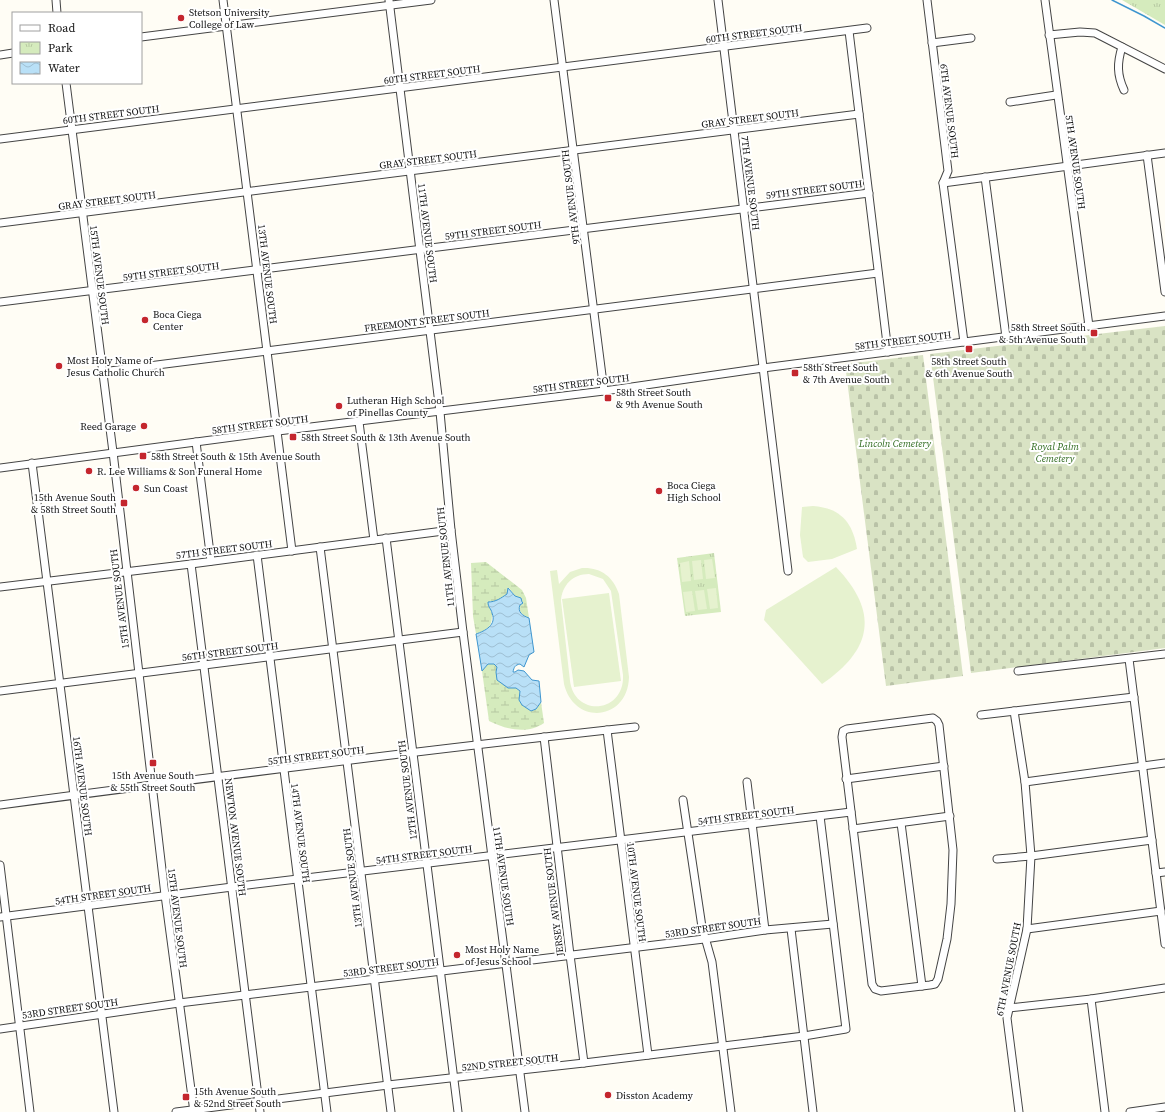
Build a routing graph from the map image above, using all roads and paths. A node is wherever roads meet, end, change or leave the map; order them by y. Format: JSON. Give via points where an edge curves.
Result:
{"nodes":[{"id":1,"x":56,"y":0,"type":"edge"},
{"id":2,"x":224,"y":0,"type":"edge"},
{"id":3,"x":431,"y":0,"type":"edge"},
{"id":4,"x":554,"y":0,"type":"edge"},
{"id":5,"x":718,"y":0,"type":"edge"},
{"id":6,"x":927,"y":0,"type":"edge"},
{"id":7,"x":1045,"y":0,"type":"edge"},
{"id":8,"x":389,"y":3,"type":"edge"},
{"id":9,"x":57,"y":12,"type":"edge"},
{"id":10,"x":227,"y":27,"type":"junction"},
{"id":11,"x":867,"y":28,"type":"dead end"},
{"id":12,"x":849,"y":31,"type":"junction"},
{"id":13,"x":1049,"y":35,"type":"junction"},
{"id":14,"x":142,"y":37,"type":"edge"},
{"id":15,"x":971,"y":38,"type":"dead end"},
{"id":16,"x":932,"y":43,"type":"junction"},
{"id":17,"x":724,"y":47,"type":"junction"},
{"id":18,"x":1122,"y":47,"type":"junction"},
{"id":19,"x":12,"y":53,"type":"edge"},
{"id":20,"x":0,"y":55,"type":"edge"},
{"id":21,"x":563,"y":67,"type":"junction"},
{"id":22,"x":1165,"y":69,"type":"edge"},
{"id":23,"x":66,"y":84,"type":"edge"},
{"id":24,"x":400,"y":88,"type":"junction"},
{"id":25,"x":1124,"y":90,"type":"dead end"},
{"id":26,"x":1056,"y":95,"type":"junction"},
{"id":27,"x":1010,"y":102,"type":"dead end"},
{"id":28,"x":237,"y":108,"type":"junction"},
{"id":29,"x":859,"y":114,"type":"junction"},
{"id":30,"x":71,"y":130,"type":"junction"},
{"id":31,"x":734,"y":130,"type":"junction"},
{"id":32,"x":0,"y":139,"type":"edge"},
{"id":33,"x":574,"y":150,"type":"junction"},
{"id":34,"x":1165,"y":153,"type":"edge"},
{"id":35,"x":1147,"y":155,"type":"junction"},
{"id":36,"x":1068,"y":165,"type":"junction"},
{"id":37,"x":410,"y":171,"type":"junction"},
{"id":38,"x":985,"y":177,"type":"junction"},
{"id":39,"x":944,"y":183,"type":"junction"},
{"id":40,"x":247,"y":192,"type":"junction"},
{"id":41,"x":869,"y":193,"type":"junction"},
{"id":42,"x":744,"y":208,"type":"junction"},
{"id":43,"x":82,"y":213,"type":"junction"},
{"id":44,"x":0,"y":223,"type":"edge"},
{"id":45,"x":583,"y":228,"type":"junction"},
{"id":46,"x":420,"y":249,"type":"junction"},
{"id":47,"x":257,"y":270,"type":"junction"},
{"id":48,"x":878,"y":273,"type":"junction"},
{"id":49,"x":754,"y":289,"type":"junction"},
{"id":50,"x":91,"y":291,"type":"junction"},
{"id":51,"x":1165,"y":292,"type":"edge"},
{"id":52,"x":0,"y":302,"type":"edge"},
{"id":53,"x":594,"y":309,"type":"junction"},
{"id":54,"x":1165,"y":316,"type":"edge"},
{"id":55,"x":1089,"y":326,"type":"junction"},
{"id":56,"x":430,"y":329,"type":"junction"},
{"id":57,"x":1006,"y":337,"type":"junction"},
{"id":58,"x":964,"y":342,"type":"junction"},
{"id":59,"x":268,"y":350,"type":"junction"},
{"id":60,"x":888,"y":352,"type":"junction"},
{"id":61,"x":763,"y":368,"type":"junction"},
{"id":62,"x":102,"y":372,"type":"junction"},
{"id":63,"x":604,"y":391,"type":"junction"},
{"id":64,"x":440,"y":412,"type":"junction"},
{"id":65,"x":359,"y":422,"type":"junction"},
{"id":66,"x":278,"y":431,"type":"junction"},
{"id":67,"x":196,"y":442,"type":"junction"},
{"id":68,"x":113,"y":452,"type":"junction"},
{"id":69,"x":32,"y":463,"type":"junction"},
{"id":70,"x":0,"y":468,"type":"edge"},
{"id":71,"x":451,"y":530,"type":"junction"},
{"id":72,"x":386,"y":538,"type":"junction"},
{"id":73,"x":374,"y":540,"type":"junction"},
{"id":74,"x":320,"y":547,"type":"junction"},
{"id":75,"x":292,"y":551,"type":"junction"},
{"id":76,"x":257,"y":556,"type":"junction"},
{"id":77,"x":211,"y":561,"type":"junction"},
{"id":78,"x":191,"y":564,"type":"junction"},
{"id":79,"x":788,"y":571,"type":"dead end"},
{"id":80,"x":126,"y":572,"type":"junction"},
{"id":81,"x":47,"y":581,"type":"junction"},
{"id":82,"x":0,"y":587,"type":"edge"},
{"id":83,"x":463,"y":632,"type":"junction"},
{"id":84,"x":398,"y":640,"type":"junction"},
{"id":85,"x":333,"y":648,"type":"junction"},
{"id":86,"x":1165,"y":654,"type":"edge"},
{"id":87,"x":269,"y":656,"type":"junction"},
{"id":88,"x":1129,"y":659,"type":"junction"},
{"id":89,"x":204,"y":665,"type":"junction"},
{"id":90,"x":1018,"y":671,"type":"dead end"},
{"id":91,"x":138,"y":673,"type":"junction"},
{"id":92,"x":60,"y":683,"type":"junction"},
{"id":93,"x":0,"y":691,"type":"edge"},
{"id":94,"x":1134,"y":697,"type":"junction"},
{"id":95,"x":1014,"y":711,"type":"junction"},
{"id":96,"x":981,"y":715,"type":"dead end"},
{"id":97,"x":635,"y":727,"type":"dead end"},
{"id":98,"x":607,"y":730,"type":"junction"},
{"id":99,"x":544,"y":737,"type":"junction"},
{"id":100,"x":478,"y":745,"type":"junction"},
{"id":101,"x":413,"y":753,"type":"junction"},
{"id":102,"x":348,"y":761,"type":"junction"},
{"id":103,"x":1165,"y":764,"type":"edge"},
{"id":104,"x":944,"y":766,"type":"junction"},
{"id":105,"x":1143,"y":766,"type":"junction"},
{"id":106,"x":283,"y":769,"type":"junction"},
{"id":107,"x":218,"y":777,"type":"junction"},
{"id":108,"x":846,"y":779,"type":"junction"},
{"id":109,"x":747,"y":782,"type":"dead end"},
{"id":110,"x":1025,"y":782,"type":"junction"},
{"id":111,"x":152,"y":784,"type":"junction"},
{"id":112,"x":74,"y":795,"type":"junction"},
{"id":113,"x":683,"y":800,"type":"dead end"},
{"id":114,"x":0,"y":805,"type":"edge"},
{"id":115,"x":851,"y":812,"type":"junction"},
{"id":116,"x":820,"y":816,"type":"junction"},
{"id":117,"x":950,"y":816,"type":"junction"},
{"id":118,"x":901,"y":822,"type":"junction"},
{"id":119,"x":753,"y":823,"type":"junction"},
{"id":120,"x":854,"y":829,"type":"junction"},
{"id":121,"x":687,"y":832,"type":"junction"},
{"id":122,"x":1152,"y":840,"type":"junction"},
{"id":123,"x":621,"y":841,"type":"junction"},
{"id":124,"x":557,"y":848,"type":"junction"},
{"id":125,"x":491,"y":856,"type":"junction"},
{"id":126,"x":1031,"y":856,"type":"junction"},
{"id":127,"x":997,"y":859,"type":"dead end"},
{"id":128,"x":426,"y":864,"type":"junction"},
{"id":129,"x":0,"y":866,"type":"edge"},
{"id":130,"x":362,"y":872,"type":"junction"},
{"id":131,"x":1165,"y":872,"type":"edge"},
{"id":132,"x":1156,"y":873,"type":"junction"},
{"id":133,"x":297,"y":879,"type":"junction"},
{"id":134,"x":232,"y":887,"type":"junction"},
{"id":135,"x":165,"y":895,"type":"junction"},
{"id":136,"x":88,"y":906,"type":"junction"},
{"id":137,"x":1161,"y":911,"type":"junction"},
{"id":138,"x":3,"y":917,"type":"edge"},
{"id":139,"x":833,"y":924,"type":"junction"},
{"id":140,"x":791,"y":929,"type":"junction"},
{"id":141,"x":1027,"y":929,"type":"junction"},
{"id":142,"x":765,"y":930,"type":"junction"},
{"id":143,"x":704,"y":939,"type":"junction"},
{"id":144,"x":1165,"y":944,"type":"edge"},
{"id":145,"x":634,"y":947,"type":"junction"},
{"id":146,"x":570,"y":955,"type":"junction"},
{"id":147,"x":506,"y":963,"type":"junction"},
{"id":148,"x":440,"y":971,"type":"junction"},
{"id":149,"x":374,"y":980,"type":"junction"},
{"id":150,"x":922,"y":986,"type":"junction"},
{"id":151,"x":311,"y":988,"type":"junction"},
{"id":152,"x":1165,"y":988,"type":"edge"},
{"id":153,"x":245,"y":995,"type":"junction"},
{"id":154,"x":1091,"y":999,"type":"junction"},
{"id":155,"x":179,"y":1003,"type":"junction"},
{"id":156,"x":1009,"y":1008,"type":"junction"},
{"id":157,"x":102,"y":1013,"type":"junction"},
{"id":158,"x":19,"y":1026,"type":"junction"},
{"id":159,"x":0,"y":1029,"type":"edge"},
{"id":160,"x":804,"y":1036,"type":"junction"},
{"id":161,"x":723,"y":1046,"type":"junction"},
{"id":162,"x":648,"y":1055,"type":"junction"},
{"id":163,"x":584,"y":1064,"type":"junction"},
{"id":164,"x":520,"y":1071,"type":"junction"},
{"id":165,"x":453,"y":1078,"type":"junction"},
{"id":166,"x":388,"y":1085,"type":"junction"},
{"id":167,"x":324,"y":1094,"type":"junction"},
{"id":168,"x":258,"y":1102,"type":"junction"},
{"id":169,"x":1165,"y":1108,"type":"edge"},
{"id":170,"x":193,"y":1111,"type":"edge"},
{"id":171,"x":30,"y":1112,"type":"edge"},
{"id":172,"x":114,"y":1112,"type":"edge"},
{"id":173,"x":176,"y":1112,"type":"edge"},
{"id":174,"x":260,"y":1112,"type":"edge"},
{"id":175,"x":326,"y":1112,"type":"edge"},
{"id":176,"x":391,"y":1112,"type":"edge"},
{"id":177,"x":458,"y":1112,"type":"edge"},
{"id":178,"x":525,"y":1112,"type":"edge"},
{"id":179,"x":731,"y":1112,"type":"edge"},
{"id":180,"x":813,"y":1112,"type":"edge"},
{"id":181,"x":1019,"y":1112,"type":"edge"},
{"id":182,"x":1105,"y":1112,"type":"edge"},
{"id":183,"x":1130,"y":1112,"type":"edge"}],
"edges":[{"from":1,"to":9,"type":"street"},
{"from":2,"to":10,"type":"street","name":"13TH AVENUE SOUTH"},
{"from":3,"to":8,"type":"street"},
{"from":4,"to":21,"type":"street","name":"9TH AVENUE SOUTH"},
{"from":5,"to":17,"type":"street","name":"7TH AVENUE SOUTH"},
{"from":6,"to":16,"type":"street","name":"6TH AVENUE SOUTH"},
{"from":7,"to":13,"type":"street","name":"5TH AVENUE SOUTH"},
{"from":8,"to":10,"type":"street"},
{"from":8,"to":24,"type":"street","name":"11TH AVENUE SOUTH"},
{"from":10,"to":14,"type":"street"},
{"from":10,"to":28,"type":"street","name":"13TH AVENUE SOUTH"},
{"from":11,"to":12,"type":"street","name":"60TH STREET SOUTH"},
{"from":12,"to":17,"type":"street","name":"60TH STREET SOUTH"},
{"from":12,"to":29,"type":"street"},
{"from":13,"to":18,"type":"street","via":[[1095,33]]},
{"from":13,"to":26,"type":"street","name":"5TH AVENUE SOUTH"},
{"from":15,"to":16,"type":"street"},
{"from":16,"to":39,"type":"street","name":"6TH AVENUE SOUTH","via":[[948,171]]},
{"from":17,"to":21,"type":"street","name":"60TH STREET SOUTH"},
{"from":17,"to":31,"type":"street","name":"7TH AVENUE SOUTH"},
{"from":18,"to":22,"type":"street"},
{"from":18,"to":25,"type":"street","via":[[1118,66]]},
{"from":19,"to":20,"type":"street"},
{"from":21,"to":24,"type":"street","name":"60TH STREET SOUTH"},
{"from":21,"to":33,"type":"street","name":"9TH AVENUE SOUTH"},
{"from":23,"to":30,"type":"street","name":"15TH AVENUE SOUTH"},
{"from":24,"to":28,"type":"street","name":"60TH STREET SOUTH"},
{"from":24,"to":37,"type":"street","name":"11TH AVENUE SOUTH"},
{"from":26,"to":27,"type":"street"},
{"from":26,"to":36,"type":"street","name":"5TH AVENUE SOUTH"},
{"from":28,"to":30,"type":"street","name":"60TH STREET SOUTH"},
{"from":28,"to":40,"type":"street","name":"13TH AVENUE SOUTH"},
{"from":29,"to":31,"type":"street","name":"GRAY STREET SOUTH"},
{"from":29,"to":41,"type":"street"},
{"from":30,"to":32,"type":"street","name":"60TH STREET SOUTH"},
{"from":30,"to":43,"type":"street","name":"15TH AVENUE SOUTH"},
{"from":31,"to":33,"type":"street","name":"GRAY STREET SOUTH"},
{"from":31,"to":42,"type":"street","name":"7TH AVENUE SOUTH"},
{"from":33,"to":37,"type":"street","name":"GRAY STREET SOUTH"},
{"from":33,"to":45,"type":"street","name":"9TH AVENUE SOUTH"},
{"from":34,"to":35,"type":"street"},
{"from":35,"to":36,"type":"street"},
{"from":35,"to":51,"type":"street"},
{"from":36,"to":38,"type":"street"},
{"from":36,"to":55,"type":"street","name":"5TH AVENUE SOUTH"},
{"from":37,"to":40,"type":"street","name":"GRAY STREET SOUTH"},
{"from":37,"to":46,"type":"street","name":"11TH AVENUE SOUTH"},
{"from":38,"to":39,"type":"street"},
{"from":38,"to":57,"type":"street"},
{"from":39,"to":58,"type":"street","name":"6TH AVENUE SOUTH"},
{"from":40,"to":43,"type":"street","name":"GRAY STREET SOUTH"},
{"from":40,"to":47,"type":"street","name":"13TH AVENUE SOUTH"},
{"from":41,"to":42,"type":"street","name":"59TH STREET SOUTH"},
{"from":41,"to":48,"type":"street"},
{"from":42,"to":45,"type":"street","name":"59TH STREET SOUTH"},
{"from":42,"to":49,"type":"street","name":"7TH AVENUE SOUTH"},
{"from":43,"to":44,"type":"street","name":"GRAY STREET SOUTH"},
{"from":43,"to":50,"type":"street","name":"15TH AVENUE SOUTH"},
{"from":45,"to":46,"type":"street","name":"59TH STREET SOUTH"},
{"from":45,"to":53,"type":"street","name":"9TH AVENUE SOUTH"},
{"from":46,"to":47,"type":"street","name":"59TH STREET SOUTH"},
{"from":46,"to":56,"type":"street","name":"11TH AVENUE SOUTH"},
{"from":47,"to":50,"type":"street","name":"59TH STREET SOUTH"},
{"from":47,"to":59,"type":"street","name":"13TH AVENUE SOUTH"},
{"from":48,"to":49,"type":"street","name":"FREEMONT STREET SOUTH"},
{"from":48,"to":60,"type":"street"},
{"from":49,"to":53,"type":"street","name":"FREEMONT STREET SOUTH"},
{"from":49,"to":61,"type":"street","name":"7TH AVENUE SOUTH"},
{"from":50,"to":52,"type":"street","name":"59TH STREET SOUTH"},
{"from":50,"to":62,"type":"street","name":"15TH AVENUE SOUTH"},
{"from":53,"to":56,"type":"street","name":"FREEMONT STREET SOUTH"},
{"from":53,"to":63,"type":"street","name":"9TH AVENUE SOUTH"},
{"from":54,"to":55,"type":"street","name":"58TH STREET SOUTH"},
{"from":55,"to":57,"type":"street","name":"58TH STREET SOUTH"},
{"from":56,"to":59,"type":"street","name":"FREEMONT STREET SOUTH"},
{"from":56,"to":64,"type":"street","name":"11TH AVENUE SOUTH"},
{"from":57,"to":58,"type":"street","name":"58TH STREET SOUTH"},
{"from":58,"to":60,"type":"street","name":"58TH STREET SOUTH"},
{"from":59,"to":62,"type":"street","name":"FREEMONT STREET SOUTH"},
{"from":59,"to":66,"type":"street","name":"13TH AVENUE SOUTH"},
{"from":60,"to":61,"type":"street","name":"58TH STREET SOUTH"},
{"from":61,"to":63,"type":"street","name":"58TH STREET SOUTH"},
{"from":61,"to":79,"type":"street","name":"7TH AVENUE SOUTH"},
{"from":62,"to":68,"type":"street","name":"15TH AVENUE SOUTH"},
{"from":63,"to":64,"type":"street","name":"58TH STREET SOUTH"},
{"from":64,"to":65,"type":"street","name":"58TH STREET SOUTH"},
{"from":64,"to":71,"type":"street","name":"11TH AVENUE SOUTH"},
{"from":65,"to":66,"type":"street","name":"58TH STREET SOUTH"},
{"from":65,"to":73,"type":"street"},
{"from":66,"to":67,"type":"street","name":"58TH STREET SOUTH"},
{"from":66,"to":75,"type":"street","name":"13TH AVENUE SOUTH"},
{"from":67,"to":68,"type":"street","name":"58TH STREET SOUTH"},
{"from":67,"to":77,"type":"street"},
{"from":68,"to":69,"type":"street","name":"58TH STREET SOUTH"},
{"from":68,"to":80,"type":"street","name":"15TH AVENUE SOUTH"},
{"from":69,"to":70,"type":"street","name":"58TH STREET SOUTH"},
{"from":69,"to":81,"type":"street","name":"16TH AVENUE SOUTH"},
{"from":71,"to":72,"type":"street","name":"57TH STREET SOUTH"},
{"from":71,"to":83,"type":"street","name":"11TH AVENUE SOUTH"},
{"from":72,"to":73,"type":"street","name":"57TH STREET SOUTH"},
{"from":72,"to":84,"type":"street","name":"12TH AVENUE SOUTH"},
{"from":73,"to":74,"type":"street","name":"57TH STREET SOUTH"},
{"from":74,"to":75,"type":"street","name":"57TH STREET SOUTH"},
{"from":74,"to":85,"type":"street","name":"13TH AVENUE SOUTH"},
{"from":75,"to":76,"type":"street","name":"57TH STREET SOUTH"},
{"from":76,"to":77,"type":"street","name":"57TH STREET SOUTH"},
{"from":76,"to":87,"type":"street","name":"14TH AVENUE SOUTH"},
{"from":77,"to":78,"type":"street","name":"57TH STREET SOUTH"},
{"from":78,"to":80,"type":"street","name":"57TH STREET SOUTH"},
{"from":78,"to":89,"type":"street","name":"NEWTON AVENUE SOUTH"},
{"from":80,"to":81,"type":"street","name":"57TH STREET SOUTH"},
{"from":80,"to":91,"type":"street","name":"15TH AVENUE SOUTH"},
{"from":81,"to":82,"type":"street","name":"57TH STREET SOUTH"},
{"from":81,"to":92,"type":"street","name":"16TH AVENUE SOUTH"},
{"from":83,"to":84,"type":"street","name":"56TH STREET SOUTH"},
{"from":83,"to":100,"type":"street","name":"11TH AVENUE SOUTH"},
{"from":84,"to":85,"type":"street","name":"56TH STREET SOUTH"},
{"from":84,"to":101,"type":"street","name":"12TH AVENUE SOUTH"},
{"from":85,"to":87,"type":"street","name":"56TH STREET SOUTH"},
{"from":85,"to":102,"type":"street","name":"13TH AVENUE SOUTH"},
{"from":86,"to":88,"type":"street"},
{"from":87,"to":89,"type":"street","name":"56TH STREET SOUTH"},
{"from":87,"to":106,"type":"street","name":"14TH AVENUE SOUTH"},
{"from":88,"to":90,"type":"street"},
{"from":88,"to":94,"type":"street"},
{"from":89,"to":91,"type":"street","name":"56TH STREET SOUTH"},
{"from":89,"to":107,"type":"street","name":"NEWTON AVENUE SOUTH"},
{"from":91,"to":92,"type":"street","name":"56TH STREET SOUTH"},
{"from":91,"to":111,"type":"street","name":"15TH AVENUE SOUTH"},
{"from":92,"to":93,"type":"street","name":"56TH STREET SOUTH"},
{"from":92,"to":112,"type":"street","name":"16TH AVENUE SOUTH"},
{"from":94,"to":95,"type":"street"},
{"from":94,"to":105,"type":"street"},
{"from":95,"to":96,"type":"street"},
{"from":95,"to":110,"type":"street","name":"6TH AVENUE SOUTH"},
{"from":97,"to":98,"type":"street","name":"55TH STREET SOUTH"},
{"from":98,"to":99,"type":"street","name":"55TH STREET SOUTH"},
{"from":98,"to":123,"type":"street","name":"10TH AVENUE SOUTH"},
{"from":99,"to":100,"type":"street","name":"55TH STREET SOUTH"},
{"from":99,"to":124,"type":"street","name":"JERSEY AVENUE SOUTH"},
{"from":100,"to":101,"type":"street","name":"55TH STREET SOUTH"},
{"from":100,"to":125,"type":"street","name":"11TH AVENUE SOUTH"},
{"from":101,"to":102,"type":"street","name":"55TH STREET SOUTH"},
{"from":101,"to":128,"type":"street","name":"12TH AVENUE SOUTH"},
{"from":102,"to":106,"type":"street","name":"55TH STREET SOUTH"},
{"from":102,"to":130,"type":"street","name":"13TH AVENUE SOUTH"},
{"from":103,"to":105,"type":"street"},
{"from":104,"to":108,"type":"street"},
{"from":104,"to":108,"type":"street","via":[[939,725],[933,718],[847,729],[843,731],[842,737]]},
{"from":104,"to":117,"type":"street"},
{"from":105,"to":110,"type":"street"},
{"from":105,"to":122,"type":"street"},
{"from":106,"to":107,"type":"street","name":"55TH STREET SOUTH"},
{"from":106,"to":133,"type":"street","name":"14TH AVENUE SOUTH"},
{"from":107,"to":111,"type":"street","name":"55TH STREET SOUTH"},
{"from":107,"to":134,"type":"street","name":"NEWTON AVENUE SOUTH"},
{"from":108,"to":115,"type":"street"},
{"from":109,"to":119,"type":"street"},
{"from":110,"to":126,"type":"street","name":"6TH AVENUE SOUTH"},
{"from":111,"to":112,"type":"street","name":"55TH STREET SOUTH"},
{"from":111,"to":135,"type":"street","name":"15TH AVENUE SOUTH"},
{"from":112,"to":114,"type":"street","name":"55TH STREET SOUTH"},
{"from":112,"to":136,"type":"street","name":"16TH AVENUE SOUTH"},
{"from":113,"to":121,"type":"street"},
{"from":115,"to":116,"type":"street","name":"54TH STREET SOUTH"},
{"from":115,"to":120,"type":"street"},
{"from":116,"to":119,"type":"street","name":"54TH STREET SOUTH"},
{"from":116,"to":139,"type":"street"},
{"from":117,"to":118,"type":"street"},
{"from":117,"to":150,"type":"street","via":[[953,850],[947,939],[938,979],[934,984]]},
{"from":118,"to":120,"type":"street"},
{"from":118,"to":150,"type":"street"},
{"from":119,"to":121,"type":"street","name":"54TH STREET SOUTH"},
{"from":119,"to":142,"type":"street"},
{"from":120,"to":150,"type":"street","via":[[872,984],[881,992]]},
{"from":121,"to":123,"type":"street","name":"54TH STREET SOUTH"},
{"from":121,"to":143,"type":"street"},
{"from":122,"to":126,"type":"street"},
{"from":122,"to":132,"type":"street"},
{"from":123,"to":124,"type":"street","name":"54TH STREET SOUTH"},
{"from":123,"to":145,"type":"street","name":"10TH AVENUE SOUTH"},
{"from":124,"to":125,"type":"street","name":"54TH STREET SOUTH"},
{"from":124,"to":146,"type":"street","name":"JERSEY AVENUE SOUTH"},
{"from":125,"to":128,"type":"street","name":"54TH STREET SOUTH"},
{"from":125,"to":147,"type":"street","name":"11TH AVENUE SOUTH"},
{"from":126,"to":127,"type":"street"},
{"from":126,"to":141,"type":"street","name":"6TH AVENUE SOUTH"},
{"from":128,"to":130,"type":"street","name":"54TH STREET SOUTH"},
{"from":128,"to":148,"type":"street","name":"12TH AVENUE SOUTH"},
{"from":129,"to":138,"type":"street"},
{"from":130,"to":133,"type":"street","name":"54TH STREET SOUTH"},
{"from":130,"to":149,"type":"street","name":"13TH AVENUE SOUTH"},
{"from":131,"to":132,"type":"street"},
{"from":132,"to":137,"type":"street"},
{"from":133,"to":134,"type":"street","name":"54TH STREET SOUTH"},
{"from":133,"to":151,"type":"street","name":"14TH AVENUE SOUTH"},
{"from":134,"to":135,"type":"street","name":"54TH STREET SOUTH"},
{"from":134,"to":153,"type":"street","name":"NEWTON AVENUE SOUTH"},
{"from":135,"to":136,"type":"street","name":"54TH STREET SOUTH"},
{"from":135,"to":155,"type":"street","name":"15TH AVENUE SOUTH"},
{"from":136,"to":138,"type":"street","name":"54TH STREET SOUTH"},
{"from":136,"to":157,"type":"street","name":"16TH AVENUE SOUTH"},
{"from":137,"to":141,"type":"street"},
{"from":137,"to":144,"type":"street"},
{"from":138,"to":158,"type":"street"},
{"from":139,"to":140,"type":"street","name":"53RD STREET SOUTH"},
{"from":139,"to":160,"type":"street","name":"52ND STREET SOUTH","via":[[846,1029]]},
{"from":140,"to":142,"type":"street","name":"53RD STREET SOUTH"},
{"from":140,"to":160,"type":"street"},
{"from":141,"to":156,"type":"street","name":"6TH AVENUE SOUTH"},
{"from":142,"to":143,"type":"street","name":"53RD STREET SOUTH"},
{"from":143,"to":145,"type":"street","name":"53RD STREET SOUTH"},
{"from":143,"to":161,"type":"street","via":[[712,962]]},
{"from":145,"to":146,"type":"street","name":"53RD STREET SOUTH"},
{"from":145,"to":162,"type":"street","name":"10TH AVENUE SOUTH"},
{"from":146,"to":147,"type":"street","name":"53RD STREET SOUTH"},
{"from":146,"to":163,"type":"street","name":"JERSEY AVENUE SOUTH"},
{"from":147,"to":148,"type":"street","name":"53RD STREET SOUTH"},
{"from":147,"to":164,"type":"street","name":"11TH AVENUE SOUTH"},
{"from":148,"to":149,"type":"street","name":"53RD STREET SOUTH"},
{"from":148,"to":165,"type":"street","name":"12TH AVENUE SOUTH"},
{"from":149,"to":151,"type":"street","name":"53RD STREET SOUTH"},
{"from":149,"to":166,"type":"street","name":"13TH AVENUE SOUTH"},
{"from":151,"to":153,"type":"street","name":"53RD STREET SOUTH"},
{"from":151,"to":167,"type":"street","name":"14TH AVENUE SOUTH"},
{"from":152,"to":154,"type":"street"},
{"from":153,"to":155,"type":"street","name":"53RD STREET SOUTH"},
{"from":153,"to":168,"type":"street","name":"NEWTON AVENUE SOUTH"},
{"from":154,"to":156,"type":"street"},
{"from":154,"to":182,"type":"street"},
{"from":155,"to":157,"type":"street","name":"53RD STREET SOUTH"},
{"from":155,"to":170,"type":"street","name":"15TH AVENUE SOUTH"},
{"from":156,"to":181,"type":"street","name":"6TH AVENUE SOUTH"},
{"from":157,"to":158,"type":"street","name":"53RD STREET SOUTH"},
{"from":157,"to":172,"type":"street","name":"16TH AVENUE SOUTH"},
{"from":158,"to":159,"type":"street","name":"53RD STREET SOUTH"},
{"from":158,"to":171,"type":"street"},
{"from":160,"to":161,"type":"street","name":"52ND STREET SOUTH"},
{"from":160,"to":180,"type":"street"},
{"from":161,"to":162,"type":"street","name":"52ND STREET SOUTH"},
{"from":161,"to":179,"type":"street"},
{"from":162,"to":163,"type":"street","name":"52ND STREET SOUTH"},
{"from":163,"to":164,"type":"street","name":"52ND STREET SOUTH"},
{"from":164,"to":165,"type":"street","name":"52ND STREET SOUTH"},
{"from":164,"to":178,"type":"street","name":"11TH AVENUE SOUTH"},
{"from":165,"to":166,"type":"street","name":"52ND STREET SOUTH"},
{"from":165,"to":177,"type":"street","name":"12TH AVENUE SOUTH"},
{"from":166,"to":167,"type":"street","name":"52ND STREET SOUTH"},
{"from":166,"to":176,"type":"street","name":"13TH AVENUE SOUTH"},
{"from":167,"to":168,"type":"street","name":"52ND STREET SOUTH"},
{"from":167,"to":175,"type":"street","name":"14TH AVENUE SOUTH"},
{"from":168,"to":170,"type":"street","name":"52ND STREET SOUTH"},
{"from":168,"to":174,"type":"street","name":"NEWTON AVENUE SOUTH"},
{"from":169,"to":183,"type":"street"},
{"from":170,"to":173,"type":"street","name":"52ND STREET SOUTH"}]}
